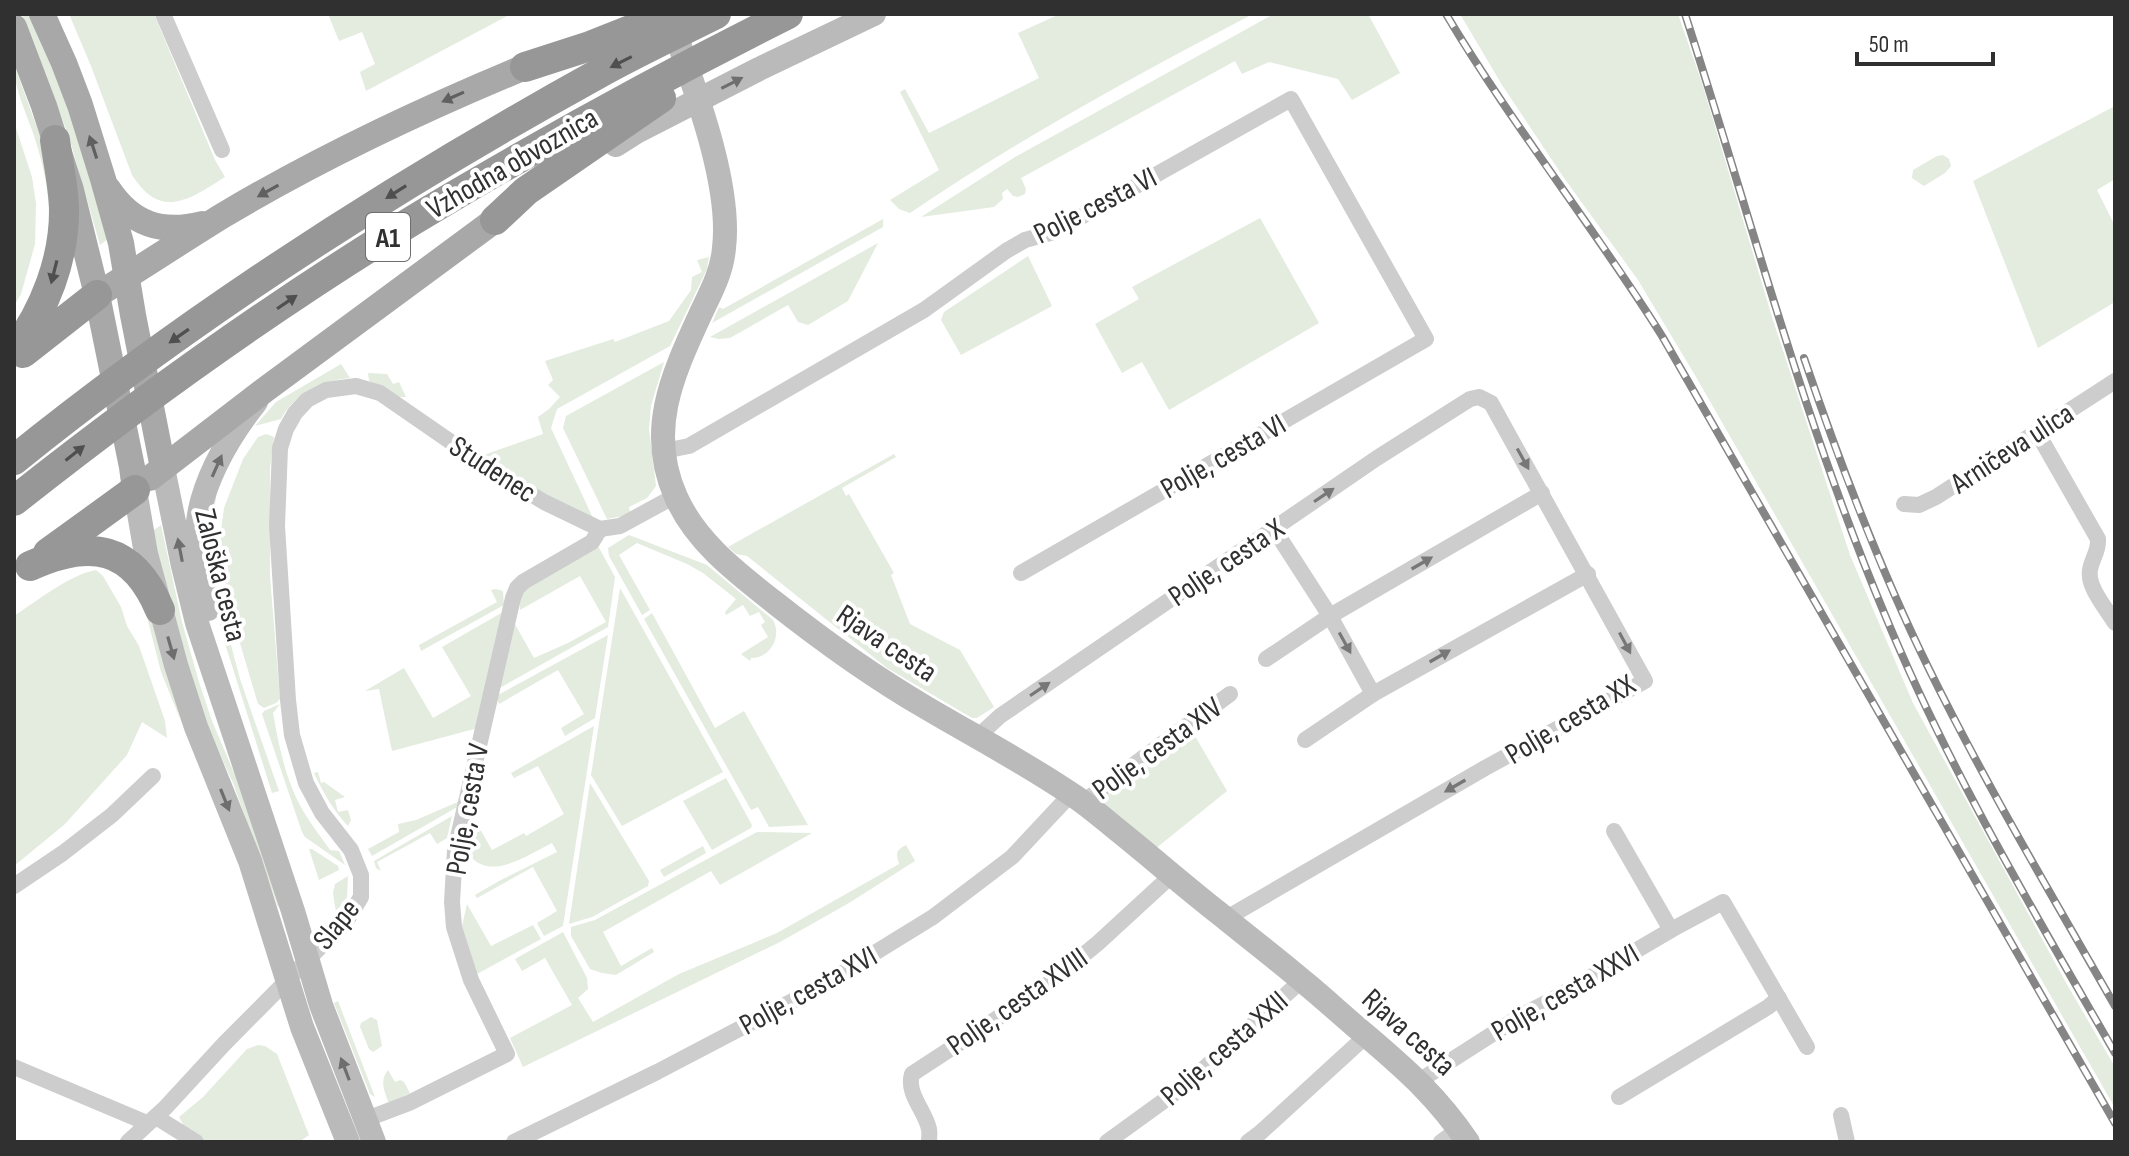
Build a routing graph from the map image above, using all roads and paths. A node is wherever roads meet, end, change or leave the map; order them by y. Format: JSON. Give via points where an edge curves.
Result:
{"nodes":[{"id":1,"x":42,"y":14,"type":"edge"},
{"id":2,"x":163,"y":14,"type":"edge"},
{"id":3,"x":631,"y":14,"type":"edge"},
{"id":4,"x":669,"y":14,"type":"edge"},
{"id":5,"x":716,"y":14,"type":"edge"},
{"id":6,"x":788,"y":14,"type":"edge"},
{"id":7,"x":874,"y":14,"type":"edge"},
{"id":8,"x":14,"y":27,"type":"edge"},
{"id":9,"x":525,"y":67,"type":"junction"},
{"id":10,"x":55,"y":140,"type":"junction"},
{"id":11,"x":222,"y":150,"type":"dead end"},
{"id":12,"x":103,"y":179,"type":"junction"},
{"id":13,"x":224,"y":215,"type":"junction"},
{"id":14,"x":495,"y":220,"type":"junction"},
{"id":15,"x":127,"y":277,"type":"junction"},
{"id":16,"x":97,"y":295,"type":"junction"},
{"id":17,"x":1426,"y":339,"type":"joint"},
{"id":18,"x":14,"y":351,"type":"edge"},
{"id":19,"x":14,"y":360,"type":"edge"},
{"id":20,"x":2115,"y":381,"type":"edge"},
{"id":21,"x":266,"y":389,"type":"junction"},
{"id":22,"x":2037,"y":432,"type":"junction"},
{"id":23,"x":664,"y":451,"type":"junction"},
{"id":24,"x":161,"y":458,"type":"junction"},
{"id":25,"x":14,"y":460,"type":"edge"},
{"id":26,"x":133,"y":478,"type":"junction"},
{"id":27,"x":1542,"y":493,"type":"junction"},
{"id":28,"x":675,"y":496,"type":"junction"},
{"id":29,"x":14,"y":501,"type":"edge"},
{"id":30,"x":1904,"y":504,"type":"dead end"},
{"id":31,"x":600,"y":529,"type":"junction"},
{"id":32,"x":1274,"y":529,"type":"junction"},
{"id":33,"x":22,"y":572,"type":"edge"},
{"id":34,"x":1021,"y":573,"type":"dead end"},
{"id":35,"x":1588,"y":574,"type":"junction"},
{"id":36,"x":281,"y":603,"type":"joint"},
{"id":37,"x":160,"y":610,"type":"junction"},
{"id":38,"x":1330,"y":616,"type":"junction"},
{"id":39,"x":2115,"y":623,"type":"edge"},
{"id":40,"x":1266,"y":659,"type":"dead end"},
{"id":41,"x":216,"y":679,"type":"junction"},
{"id":42,"x":1230,"y":694,"type":"dead end"},
{"id":43,"x":1373,"y":694,"type":"junction"},
{"id":44,"x":981,"y":739,"type":"junction"},
{"id":45,"x":1305,"y":740,"type":"dead end"},
{"id":46,"x":153,"y":776,"type":"dead end"},
{"id":47,"x":1077,"y":798,"type":"junction"},
{"id":48,"x":1614,"y":831,"type":"dead end"},
{"id":49,"x":1172,"y":875,"type":"junction"},
{"id":50,"x":14,"y":886,"type":"edge"},
{"id":51,"x":1225,"y":919,"type":"junction"},
{"id":52,"x":1671,"y":930,"type":"junction"},
{"id":53,"x":308,"y":959,"type":"junction"},
{"id":54,"x":287,"y":980,"type":"junction"},
{"id":55,"x":1302,"y":980,"type":"junction"},
{"id":56,"x":1779,"y":998,"type":"junction"},
{"id":57,"x":1366,"y":1036,"type":"junction"},
{"id":58,"x":1807,"y":1047,"type":"dead end"},
{"id":59,"x":14,"y":1067,"type":"edge"},
{"id":60,"x":1419,"y":1081,"type":"junction"},
{"id":61,"x":1619,"y":1097,"type":"dead end"},
{"id":62,"x":1841,"y":1115,"type":"dead end"},
{"id":63,"x":152,"y":1120,"type":"junction"},
{"id":64,"x":369,"y":1131,"type":"edge"},
{"id":65,"x":1456,"y":1138,"type":"edge"},
{"id":66,"x":128,"y":1142,"type":"edge"},
{"id":67,"x":196,"y":1142,"type":"edge"},
{"id":68,"x":348,"y":1142,"type":"edge"},
{"id":69,"x":514,"y":1142,"type":"edge"},
{"id":70,"x":929,"y":1142,"type":"edge"},
{"id":71,"x":1107,"y":1142,"type":"edge"},
{"id":72,"x":1248,"y":1142,"type":"edge"},
{"id":73,"x":1847,"y":1142,"type":"edge"}],
"edges":[{"from":12,"to":1,"type":"main road","name":"Zaloška cesta","one_way":true},
{"from":2,"to":11,"type":"street"},
{"from":3,"to":9,"type":"main road"},
{"from":4,"to":9,"type":"highway"},
{"from":4,"to":23,"type":"main road","name":"Rjava cesta","via":[[702,114],[725,221],[724,251],[713,288],[670,389]]},
{"from":5,"to":25,"type":"highway","name":"Vzhodna obvoznica","number":"A1","one_way":true,"via":[[598,74],[308,248],[188,329]]},
{"from":6,"to":14,"type":"highway","via":[[752,48],[615,129],[526,191]]},
{"from":29,"to":6,"type":"highway","name":"Vzhodna obvoznica","number":"A1","one_way":true,"via":[[183,374],[450,198],[604,109]]},
{"from":14,"to":7,"type":"main road","one_way":true,"via":[[638,131]]},
{"from":8,"to":10,"type":"main road"},
{"from":9,"to":13,"type":"main road","one_way":true,"via":[[367,138]]},
{"from":10,"to":16,"type":"main road"},
{"from":10,"to":18,"type":"highway","one_way":true,"via":[[64,209],[60,247],[39,311]]},
{"from":12,"to":13,"type":"main road","via":[[122,207],[152,226],[191,226]]},
{"from":12,"to":15,"type":"main road","name":"Zaloška cesta"},
{"from":13,"to":15,"type":"main road"},
{"from":14,"to":21,"type":"main road"},
{"from":15,"to":16,"type":"main road"},
{"from":15,"to":24,"type":"main road","name":"Zaloška cesta"},
{"from":16,"to":19,"type":"highway"},
{"from":16,"to":26,"type":"main road"},
{"from":17,"to":23,"type":"street","name":"Polje cesta VI","via":[[1291,99],[1054,232],[1025,240],[924,310],[689,446]]},
{"from":17,"to":34,"type":"street","name":"Polje, cesta VI"},
{"from":20,"to":22,"type":"street","name":"Arničeva ulica"},
{"from":21,"to":24,"type":"main road"},
{"from":41,"to":21,"type":"main road","one_way":true,"via":[[197,543],[199,518],[224,450]]},
{"from":22,"to":30,"type":"street","name":"Arničeva ulica","via":[[1936,497],[1919,505]]},
{"from":22,"to":39,"type":"street","via":[[2098,539],[2089,574]]},
{"from":23,"to":28,"type":"main road","name":"Rjava cesta"},
{"from":24,"to":26,"type":"main road"},
{"from":41,"to":24,"type":"main road","name":"Zaloška cesta","one_way":true,"via":[[197,623]]},
{"from":26,"to":33,"type":"highway"},
{"from":26,"to":37,"type":"main road"},
{"from":32,"to":27,"type":"street","name":"Polje, cesta X","one_way":true,"via":[[1479,397],[1491,403]]},
{"from":27,"to":35,"type":"street"},
{"from":38,"to":27,"type":"street","one_way":true},
{"from":28,"to":31,"type":"street","name":"Polje, cesta V","via":[[620,526]]},
{"from":28,"to":44,"type":"main road","name":"Rjava cesta","via":[[709,547],[777,605],[870,673]]},
{"from":31,"to":36,"type":"street","name":"Studenec","via":[[493,471],[380,393],[356,386],[326,390],[295,413],[280,448]]},
{"from":31,"to":64,"type":"street","name":"Polje, cesta V","via":[[592,542],[517,588],[455,850],[454,927],[471,980],[507,1054],[409,1103]]},
{"from":32,"to":38,"type":"street"},
{"from":44,"to":32,"type":"street","name":"Polje, cesta X","one_way":true,"via":[[1000,716]]},
{"from":33,"to":37,"type":"highway","via":[[67,553],[107,553],[143,577]]},
{"from":43,"to":35,"type":"street","one_way":true},
{"from":35,"to":51,"type":"street","name":"Polje, cesta XX","one_way":true,"via":[[1645,681]]},
{"from":36,"to":53,"type":"street","name":"Slape","via":[[297,757],[322,813],[355,858],[362,882],[354,911]]},
{"from":37,"to":54,"type":"main road","one_way":true},
{"from":38,"to":40,"type":"street"},
{"from":38,"to":43,"type":"street","one_way":true},
{"from":41,"to":53,"type":"main road","name":"Zaloška cesta"},
{"from":42,"to":47,"type":"street","name":"Polje, cesta XIV"},
{"from":43,"to":45,"type":"street"},
{"from":44,"to":47,"type":"main road","name":"Rjava cesta"},
{"from":46,"to":50,"type":"street","via":[[112,815]]},
{"from":47,"to":49,"type":"main road","name":"Rjava cesta"},
{"from":47,"to":69,"type":"street","name":"Polje, cesta XVI","via":[[1012,857],[933,917],[821,986]]},
{"from":48,"to":52,"type":"street","name":"Polje, cesta XXVI"},
{"from":49,"to":51,"type":"main road","name":"Rjava cesta"},
{"from":49,"to":70,"type":"street","name":"Polje, cesta XVIII","via":[[1042,989],[912,1074],[909,1082],[929,1128]]},
{"from":51,"to":55,"type":"main road","name":"Rjava cesta"},
{"from":52,"to":56,"type":"street","name":"Polje, cesta XXVI","via":[[1723,902]]},
{"from":52,"to":60,"type":"street","name":"Polje, cesta XXVI"},
{"from":53,"to":54,"type":"street","name":"Slape"},
{"from":64,"to":53,"type":"main road","name":"Zaloška cesta","one_way":true},
{"from":54,"to":63,"type":"street","name":"Slape"},
{"from":54,"to":68,"type":"main road"},
{"from":55,"to":57,"type":"main road","name":"Rjava cesta"},
{"from":55,"to":71,"type":"street","name":"Polje, cesta XXII","via":[[1187,1084]]},
{"from":56,"to":58,"type":"street","name":"Polje, cesta XXVI"},
{"from":56,"to":61,"type":"street"},
{"from":57,"to":60,"type":"main road","name":"Rjava cesta"},
{"from":57,"to":72,"type":"street"},
{"from":59,"to":63,"type":"street"},
{"from":60,"to":65,"type":"main road","name":"Rjava cesta"},
{"from":62,"to":73,"type":"street"},
{"from":63,"to":66,"type":"street","name":"Slape"},
{"from":63,"to":67,"type":"street"}]}
